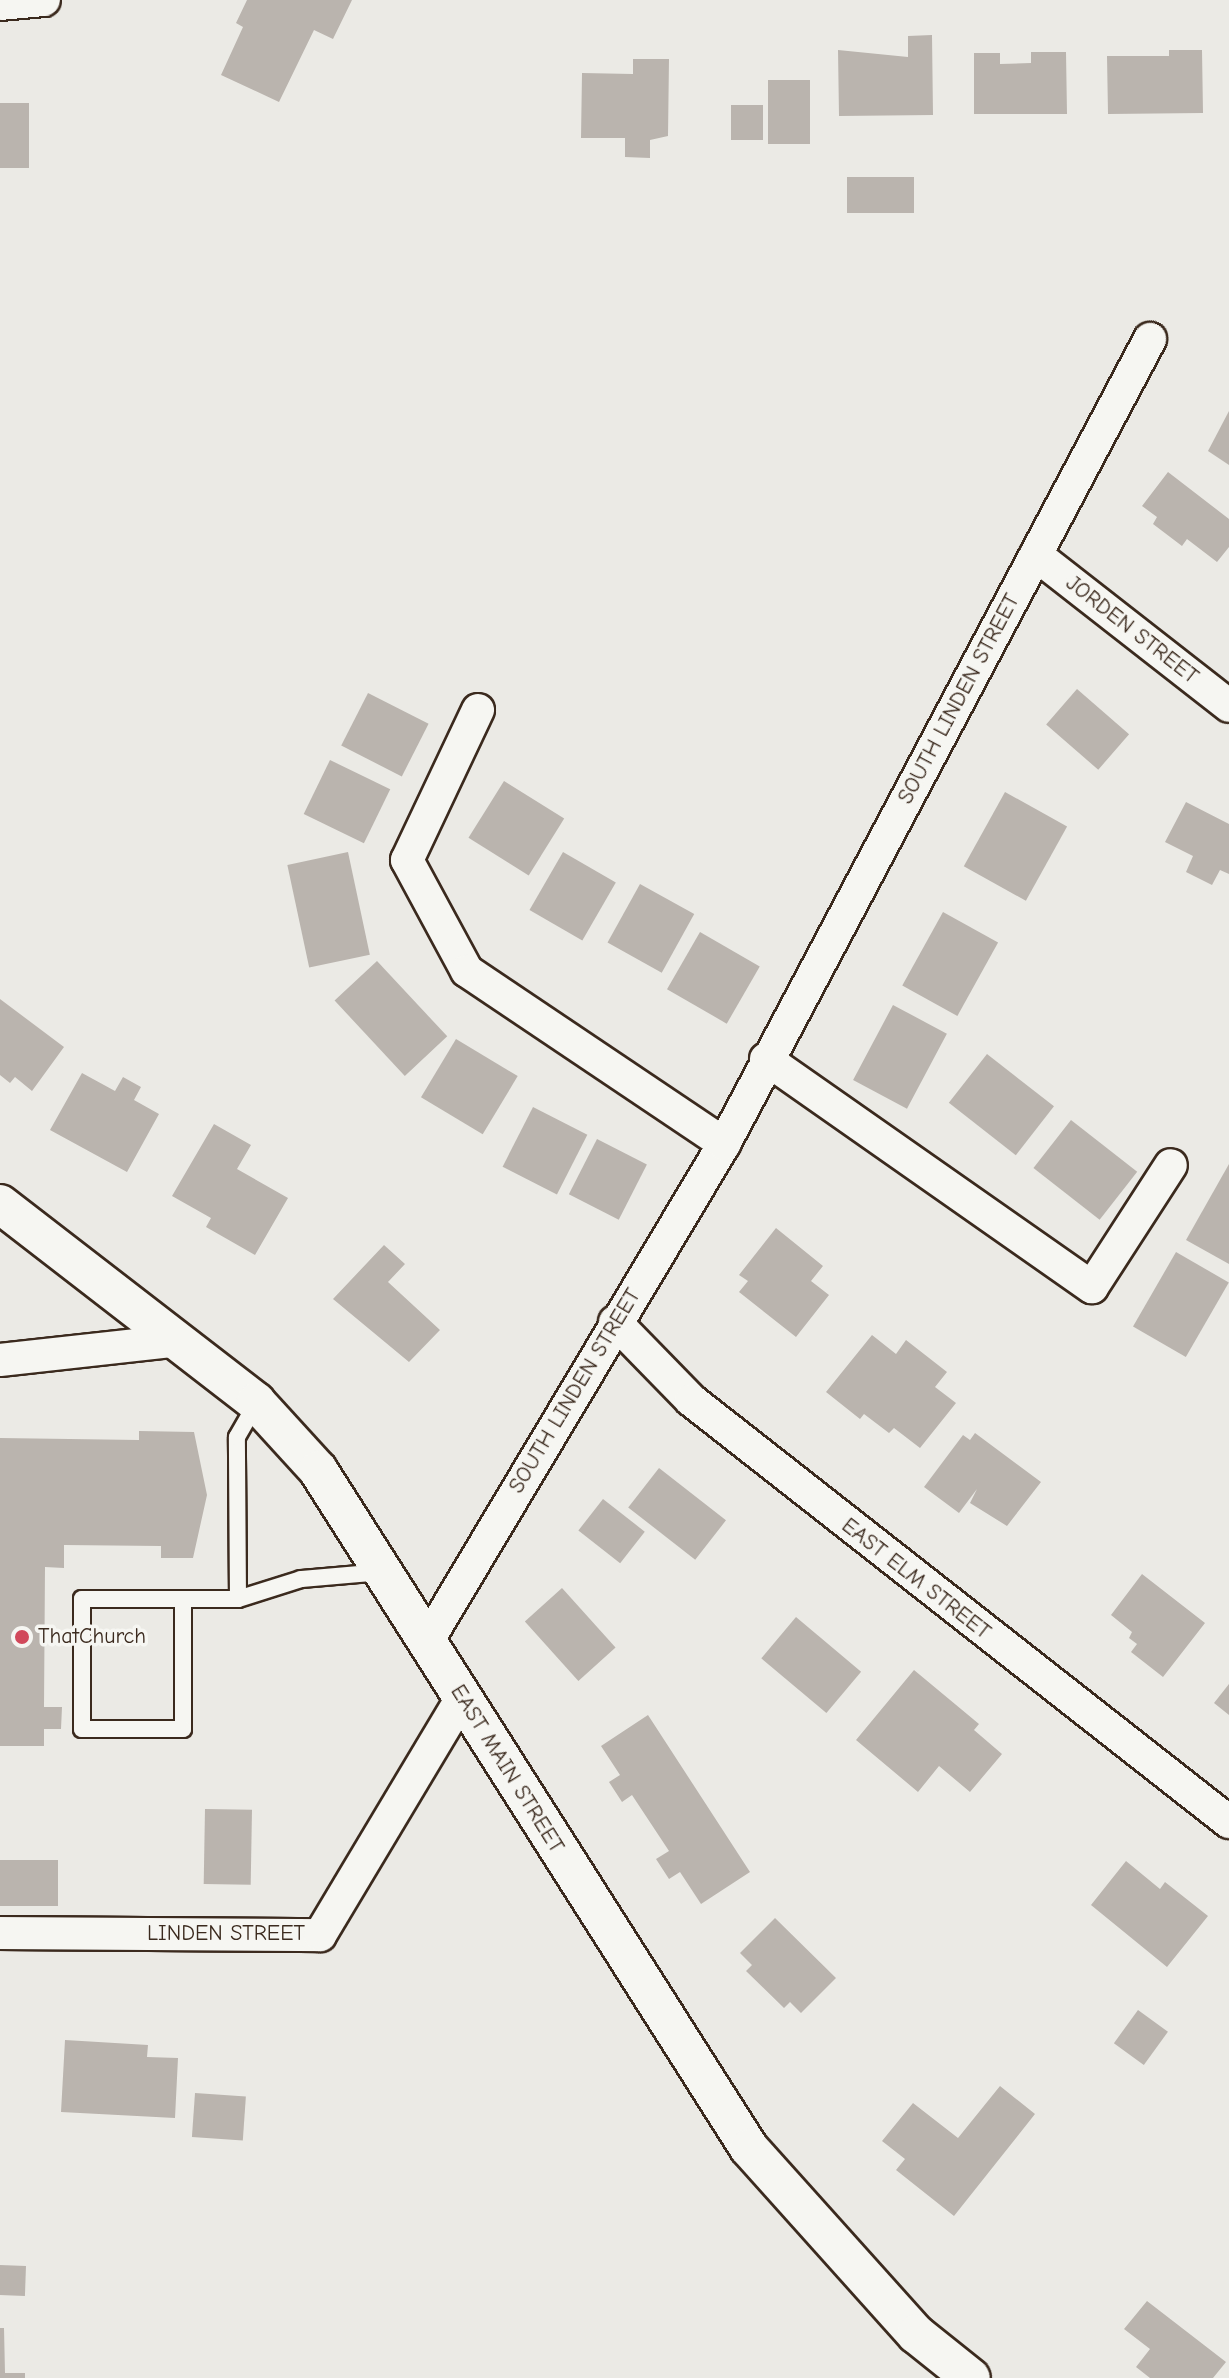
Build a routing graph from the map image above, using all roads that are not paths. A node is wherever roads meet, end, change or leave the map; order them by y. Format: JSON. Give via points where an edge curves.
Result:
{"nodes":[{"id":1,"x":44,"y":0,"type":"edge"},
{"id":2,"x":0,"y":4,"type":"edge"},
{"id":3,"x":1150,"y":339,"type":"dead end"},
{"id":4,"x":1036,"y":555,"type":"junction"},
{"id":5,"x":1229,"y":706,"type":"edge"},
{"id":6,"x":478,"y":710,"type":"dead end"},
{"id":7,"x":766,"y":1059,"type":"junction"},
{"id":8,"x":724,"y":1144,"type":"junction"},
{"id":9,"x":1171,"y":1165,"type":"dead end"},
{"id":10,"x":0,"y":1204,"type":"edge"},
{"id":11,"x":615,"y":1322,"type":"junction"},
{"id":12,"x":180,"y":1340,"type":"junction"},
{"id":13,"x":0,"y":1360,"type":"edge"},
{"id":14,"x":256,"y":1402,"type":"junction"},
{"id":15,"x":384,"y":1572,"type":"junction"},
{"id":16,"x":183,"y":1599,"type":"junction"},
{"id":17,"x":238,"y":1599,"type":"junction"},
{"id":18,"x":428,"y":1640,"type":"junction"},
{"id":19,"x":462,"y":1698,"type":"junction"},
{"id":20,"x":1229,"y":1822,"type":"edge"},
{"id":21,"x":0,"y":1933,"type":"edge"},
{"id":22,"x":971,"y":2378,"type":"edge"}],
"edges":[{"from":1,"to":2,"type":"street"},
{"from":3,"to":4,"type":"street","name":"SOUTH LINDEN STREET"},
{"from":4,"to":5,"type":"street","name":"JORDEN STREET"},
{"from":4,"to":7,"type":"street","name":"SOUTH LINDEN STREET"},
{"from":6,"to":8,"type":"street","via":[[407,860],[467,971]]},
{"from":7,"to":8,"type":"street","name":"SOUTH LINDEN STREET"},
{"from":7,"to":9,"type":"street","via":[[1092,1287]]},
{"from":8,"to":11,"type":"street","name":"SOUTH LINDEN STREET"},
{"from":10,"to":12,"type":"street","name":"EAST MAIN STREET"},
{"from":11,"to":18,"type":"street","name":"SOUTH LINDEN STREET"},
{"from":11,"to":20,"type":"street","name":"EAST ELM STREET","via":[[691,1400]]},
{"from":12,"to":13,"type":"street"},
{"from":12,"to":14,"type":"street","name":"EAST MAIN STREET"},
{"from":14,"to":15,"type":"street","name":"EAST MAIN STREET","via":[[318,1470]]},
{"from":14,"to":17,"type":"lane","via":[[237,1437]]},
{"from":15,"to":17,"type":"lane","via":[[301,1579]]},
{"from":15,"to":18,"type":"street","name":"EAST MAIN STREET"},
{"from":16,"to":16,"type":"lane","via":[[82,1599],[82,1729],[183,1729]]},
{"from":16,"to":17,"type":"lane"},
{"from":18,"to":19,"type":"street","name":"EAST MAIN STREET"},
{"from":19,"to":21,"type":"street","name":"LINDEN STREET","via":[[320,1935]]},
{"from":19,"to":22,"type":"street","name":"EAST MAIN STREET","via":[[749,2148],[916,2334]]}]}
